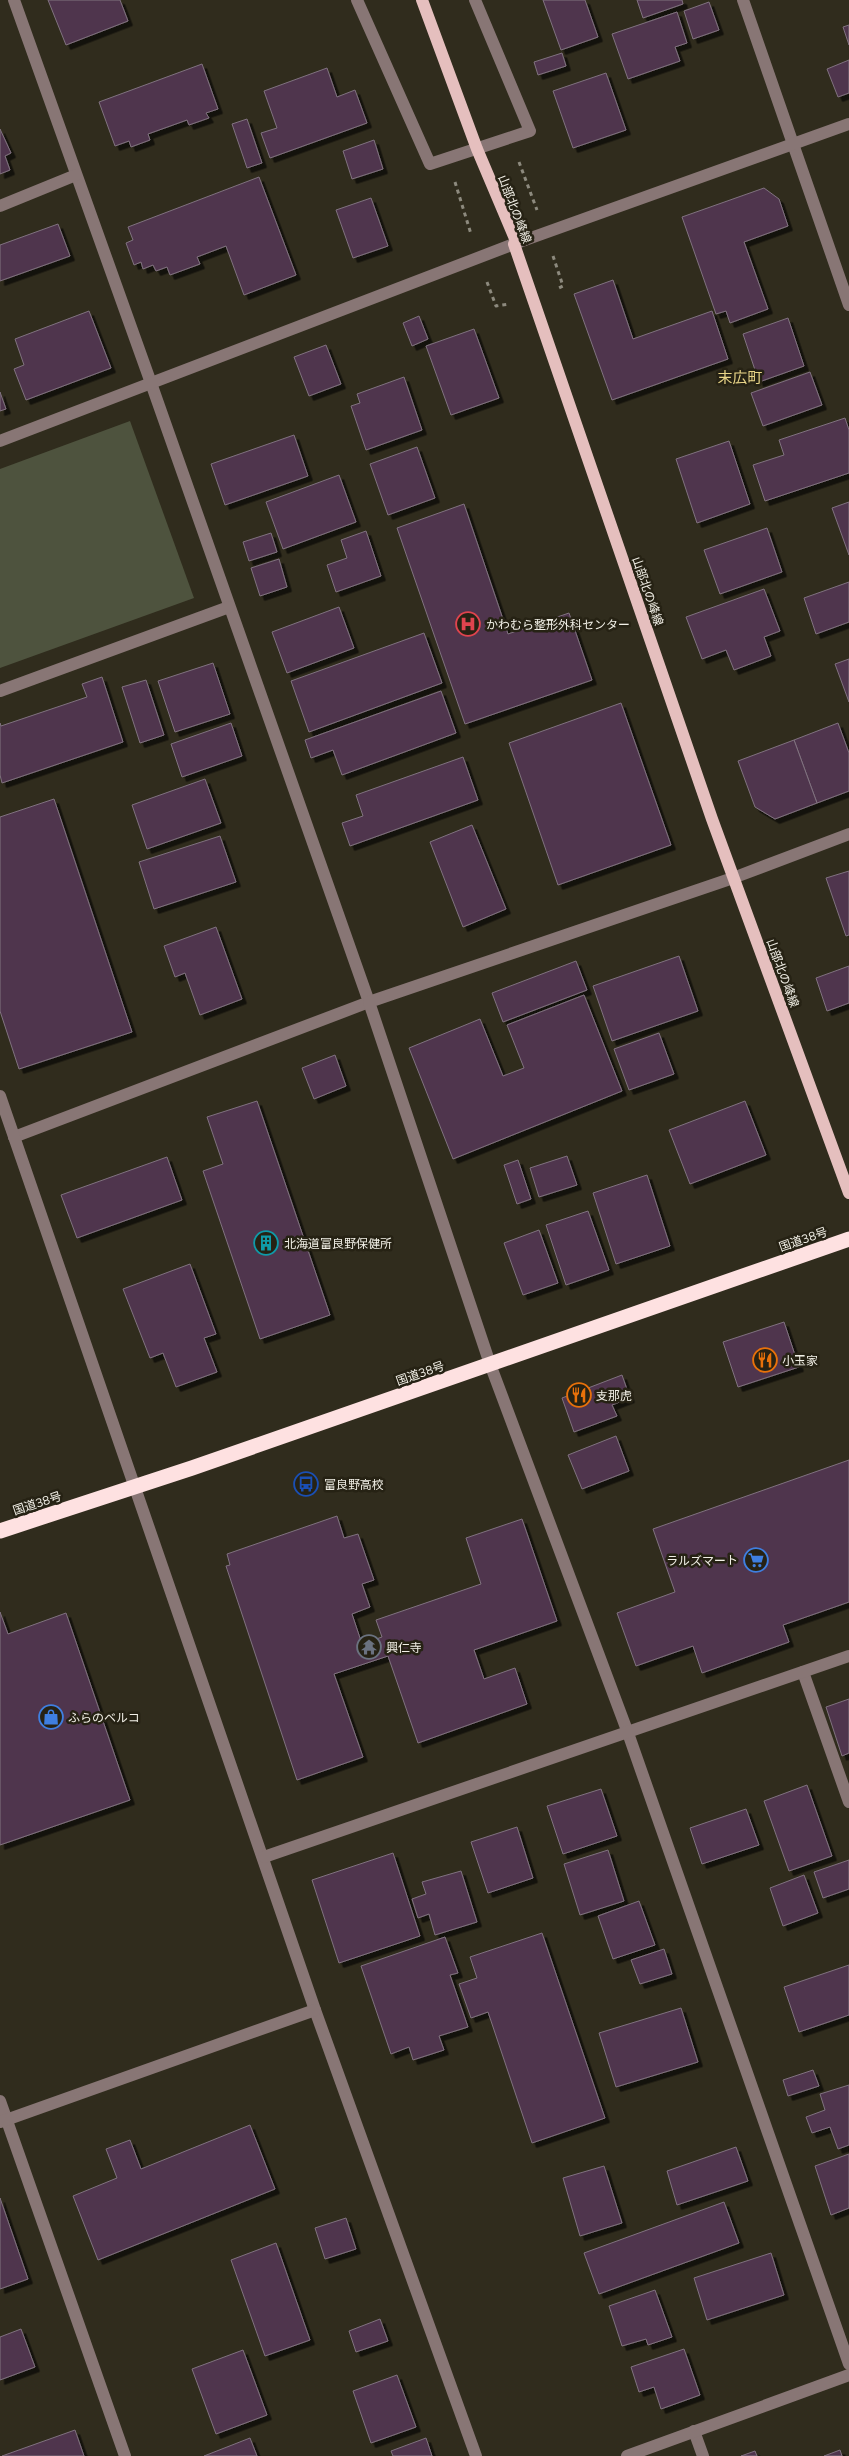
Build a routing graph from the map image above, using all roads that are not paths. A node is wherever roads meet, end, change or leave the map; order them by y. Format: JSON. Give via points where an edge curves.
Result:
{"nodes":[{"id":1,"x":14,"y":0,"type":"edge"},
{"id":2,"x":358,"y":0,"type":"edge"},
{"id":3,"x":422,"y":0,"type":"edge"},
{"id":4,"x":475,"y":0,"type":"edge"},
{"id":5,"x":744,"y":0,"type":"edge"},
{"id":6,"x":849,"y":124,"type":"edge"},
{"id":7,"x":793,"y":143,"type":"junction"},
{"id":8,"x":477,"y":149,"type":"junction"},
{"id":9,"x":76,"y":175,"type":"junction"},
{"id":10,"x":0,"y":206,"type":"edge"},
{"id":11,"x":514,"y":244,"type":"junction"},
{"id":12,"x":849,"y":305,"type":"edge"},
{"id":13,"x":151,"y":383,"type":"junction"},
{"id":14,"x":0,"y":441,"type":"edge"},
{"id":15,"x":229,"y":606,"type":"junction"},
{"id":16,"x":0,"y":691,"type":"edge"},
{"id":17,"x":849,"y":834,"type":"edge"},
{"id":18,"x":733,"y":878,"type":"junction"},
{"id":19,"x":369,"y":1002,"type":"junction"},
{"id":20,"x":0,"y":1096,"type":"edge"},
{"id":21,"x":14,"y":1137,"type":"junction"},
{"id":22,"x":849,"y":1192,"type":"edge"},
{"id":23,"x":849,"y":1239,"type":"edge"},
{"id":24,"x":490,"y":1364,"type":"junction"},
{"id":25,"x":135,"y":1486,"type":"junction"},
{"id":26,"x":0,"y":1531,"type":"edge"},
{"id":27,"x":849,"y":1656,"type":"edge"},
{"id":28,"x":803,"y":1672,"type":"junction"},
{"id":29,"x":628,"y":1733,"type":"junction"},
{"id":30,"x":849,"y":1802,"type":"edge"},
{"id":31,"x":264,"y":1857,"type":"junction"},
{"id":32,"x":315,"y":2010,"type":"junction"},
{"id":33,"x":0,"y":2101,"type":"edge"},
{"id":34,"x":3,"y":2121,"type":"edge"},
{"id":35,"x":849,"y":2364,"type":"edge"},
{"id":36,"x":849,"y":2375,"type":"edge"},
{"id":37,"x":694,"y":2432,"type":"junction"},
{"id":38,"x":125,"y":2456,"type":"edge"},
{"id":39,"x":476,"y":2456,"type":"edge"},
{"id":40,"x":627,"y":2456,"type":"edge"},
{"id":41,"x":703,"y":2456,"type":"edge"}],
"edges":[{"from":1,"to":9,"type":"street"},
{"from":2,"to":8,"type":"street","via":[[430,164]]},
{"from":3,"to":8,"type":"main road","name":"山部北の峰線"},
{"from":4,"to":8,"type":"street","via":[[530,131]]},
{"from":5,"to":7,"type":"street"},
{"from":6,"to":7,"type":"street"},
{"from":7,"to":11,"type":"street"},
{"from":7,"to":12,"type":"street"},
{"from":8,"to":11,"type":"main road","name":"山部北の峰線","via":[[516,241]]},
{"from":9,"to":10,"type":"street"},
{"from":9,"to":13,"type":"street"},
{"from":11,"to":13,"type":"street"},
{"from":11,"to":18,"type":"main road","name":"山部北の峰線"},
{"from":13,"to":14,"type":"street"},
{"from":13,"to":15,"type":"street"},
{"from":15,"to":16,"type":"street"},
{"from":15,"to":19,"type":"street"},
{"from":17,"to":18,"type":"street"},
{"from":18,"to":19,"type":"street"},
{"from":18,"to":22,"type":"main road","name":"山部北の峰線"},
{"from":19,"to":21,"type":"street"},
{"from":19,"to":24,"type":"street"},
{"from":20,"to":21,"type":"street"},
{"from":21,"to":25,"type":"street"},
{"from":23,"to":24,"type":"highway","name":"国道38号"},
{"from":24,"to":25,"type":"highway","name":"国道38号"},
{"from":24,"to":29,"type":"street"},
{"from":25,"to":26,"type":"highway","name":"国道38号"},
{"from":25,"to":31,"type":"street"},
{"from":27,"to":28,"type":"street"},
{"from":28,"to":29,"type":"street"},
{"from":28,"to":30,"type":"street"},
{"from":29,"to":31,"type":"street"},
{"from":29,"to":35,"type":"street"},
{"from":31,"to":32,"type":"street"},
{"from":32,"to":34,"type":"street"},
{"from":32,"to":39,"type":"street"},
{"from":33,"to":34,"type":"street"},
{"from":34,"to":38,"type":"street"},
{"from":36,"to":37,"type":"street"},
{"from":37,"to":40,"type":"street"},
{"from":37,"to":41,"type":"street"}]}
